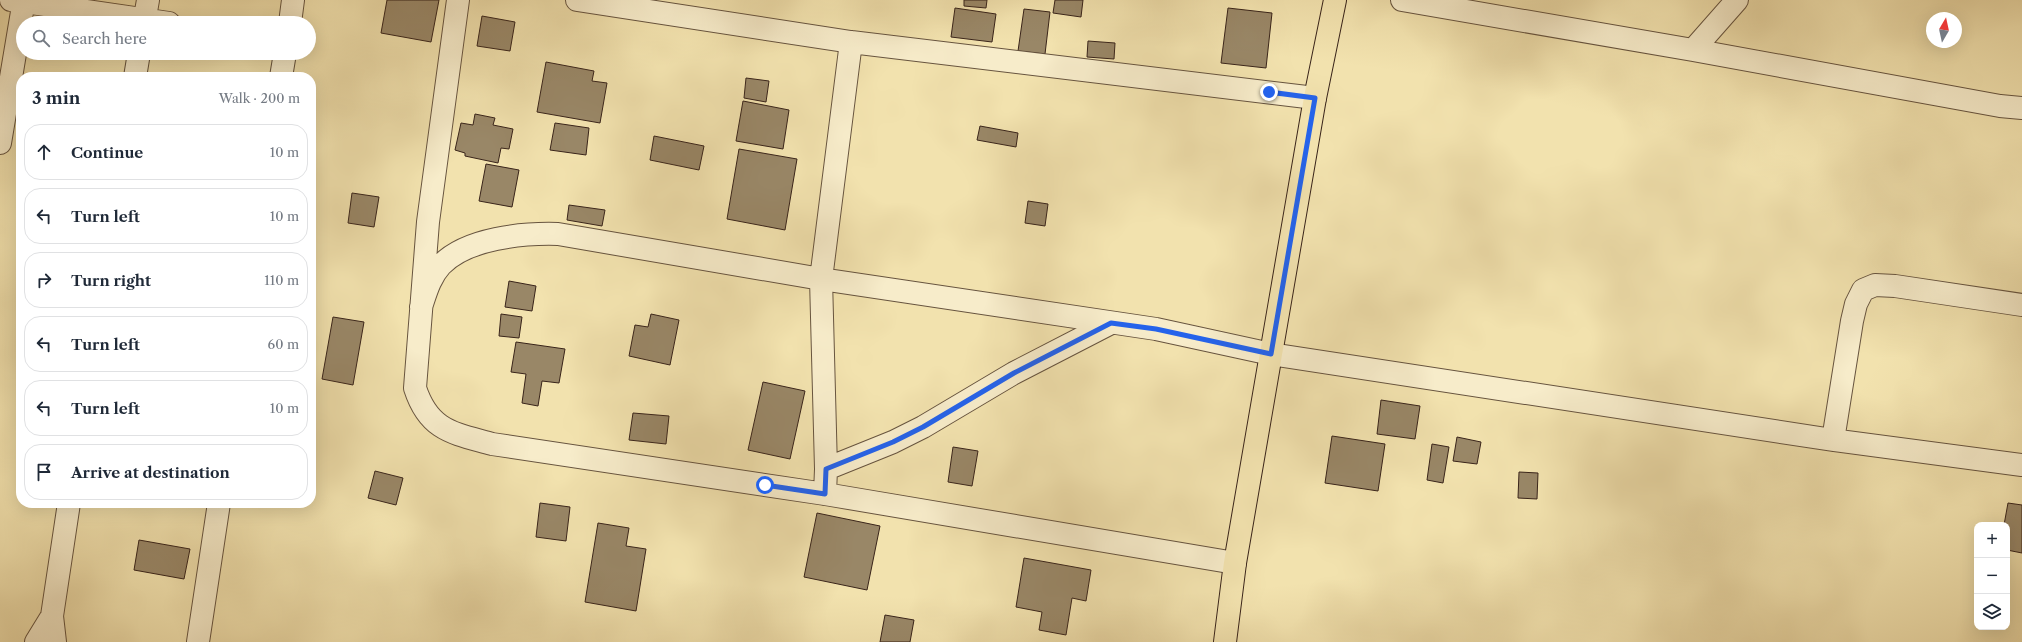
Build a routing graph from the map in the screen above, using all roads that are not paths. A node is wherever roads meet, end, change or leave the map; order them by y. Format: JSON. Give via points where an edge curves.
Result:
{"nodes":[{"id":1,"x":293,"y":0,"type":"edge"},
{"id":2,"x":458,"y":0,"type":"edge"},
{"id":3,"x":577,"y":0,"type":"edge"},
{"id":4,"x":1335,"y":0,"type":"edge"},
{"id":5,"x":1402,"y":0,"type":"edge"},
{"id":6,"x":1737,"y":0,"type":"edge"},
{"id":7,"x":20,"y":1,"type":"edge"},
{"id":8,"x":145,"y":14,"type":"edge"},
{"id":9,"x":18,"y":16,"type":"edge"},
{"id":10,"x":291,"y":16,"type":"edge"},
{"id":11,"x":16,"y":29,"type":"edge"},
{"id":12,"x":851,"y":42,"type":"junction"},
{"id":13,"x":1693,"y":50,"type":"junction"},
{"id":14,"x":138,"y":60,"type":"edge"},
{"id":15,"x":284,"y":60,"type":"edge"},
{"id":16,"x":136,"y":72,"type":"edge"},
{"id":17,"x":282,"y":72,"type":"edge"},
{"id":18,"x":1315,"y":98,"type":"junction"},
{"id":19,"x":2022,"y":108,"type":"edge"},
{"id":20,"x":0,"y":143,"type":"edge"},
{"id":21,"x":821,"y":279,"type":"junction"},
{"id":22,"x":2022,"y":305,"type":"edge"},
{"id":23,"x":421,"y":307,"type":"junction"},
{"id":24,"x":1111,"y":323,"type":"junction"},
{"id":25,"x":1271,"y":354,"type":"junction"},
{"id":26,"x":1833,"y":440,"type":"junction"},
{"id":27,"x":2022,"y":465,"type":"edge"},
{"id":28,"x":826,"y":469,"type":"junction"},
{"id":29,"x":825,"y":494,"type":"junction"},
{"id":30,"x":68,"y":508,"type":"edge"},
{"id":31,"x":218,"y":508,"type":"edge"},
{"id":32,"x":1235,"y":563,"type":"junction"},
{"id":33,"x":52,"y":616,"type":"junction"},
{"id":34,"x":36,"y":642,"type":"edge"},
{"id":35,"x":55,"y":642,"type":"edge"},
{"id":36,"x":198,"y":642,"type":"edge"},
{"id":37,"x":1225,"y":642,"type":"edge"}],
"edges":[{"from":1,"to":10,"type":"street"},
{"from":2,"to":23,"type":"street","via":[[428,222]]},
{"from":3,"to":12,"type":"street"},
{"from":4,"to":18,"type":"main road"},
{"from":5,"to":13,"type":"street"},
{"from":6,"to":13,"type":"street"},
{"from":7,"to":8,"type":"street"},
{"from":7,"to":9,"type":"street"},
{"from":11,"to":20,"type":"street"},
{"from":12,"to":18,"type":"street"},
{"from":12,"to":21,"type":"street"},
{"from":13,"to":19,"type":"street"},
{"from":14,"to":16,"type":"street"},
{"from":15,"to":17,"type":"street"},
{"from":18,"to":25,"type":"main road"},
{"from":21,"to":23,"type":"street","via":[[558,234],[525,233],[482,243],[455,254],[441,265],[431,279]]},
{"from":21,"to":24,"type":"street"},
{"from":21,"to":28,"type":"street"},
{"from":22,"to":26,"type":"street","via":[[1895,286],[1875,285],[1863,290],[1852,321]]},
{"from":23,"to":29,"type":"street","via":[[415,388],[420,403],[448,432],[492,444]]},
{"from":24,"to":25,"type":"street","via":[[1156,329]]},
{"from":24,"to":28,"type":"street","via":[[1014,373],[923,427]]},
{"from":25,"to":26,"type":"street"},
{"from":25,"to":32,"type":"main road"},
{"from":26,"to":27,"type":"street"},
{"from":28,"to":29,"type":"street"},
{"from":29,"to":32,"type":"street"},
{"from":30,"to":33,"type":"street"},
{"from":31,"to":36,"type":"street"},
{"from":32,"to":37,"type":"main road"},
{"from":33,"to":34,"type":"street"},
{"from":33,"to":35,"type":"street"}]}
